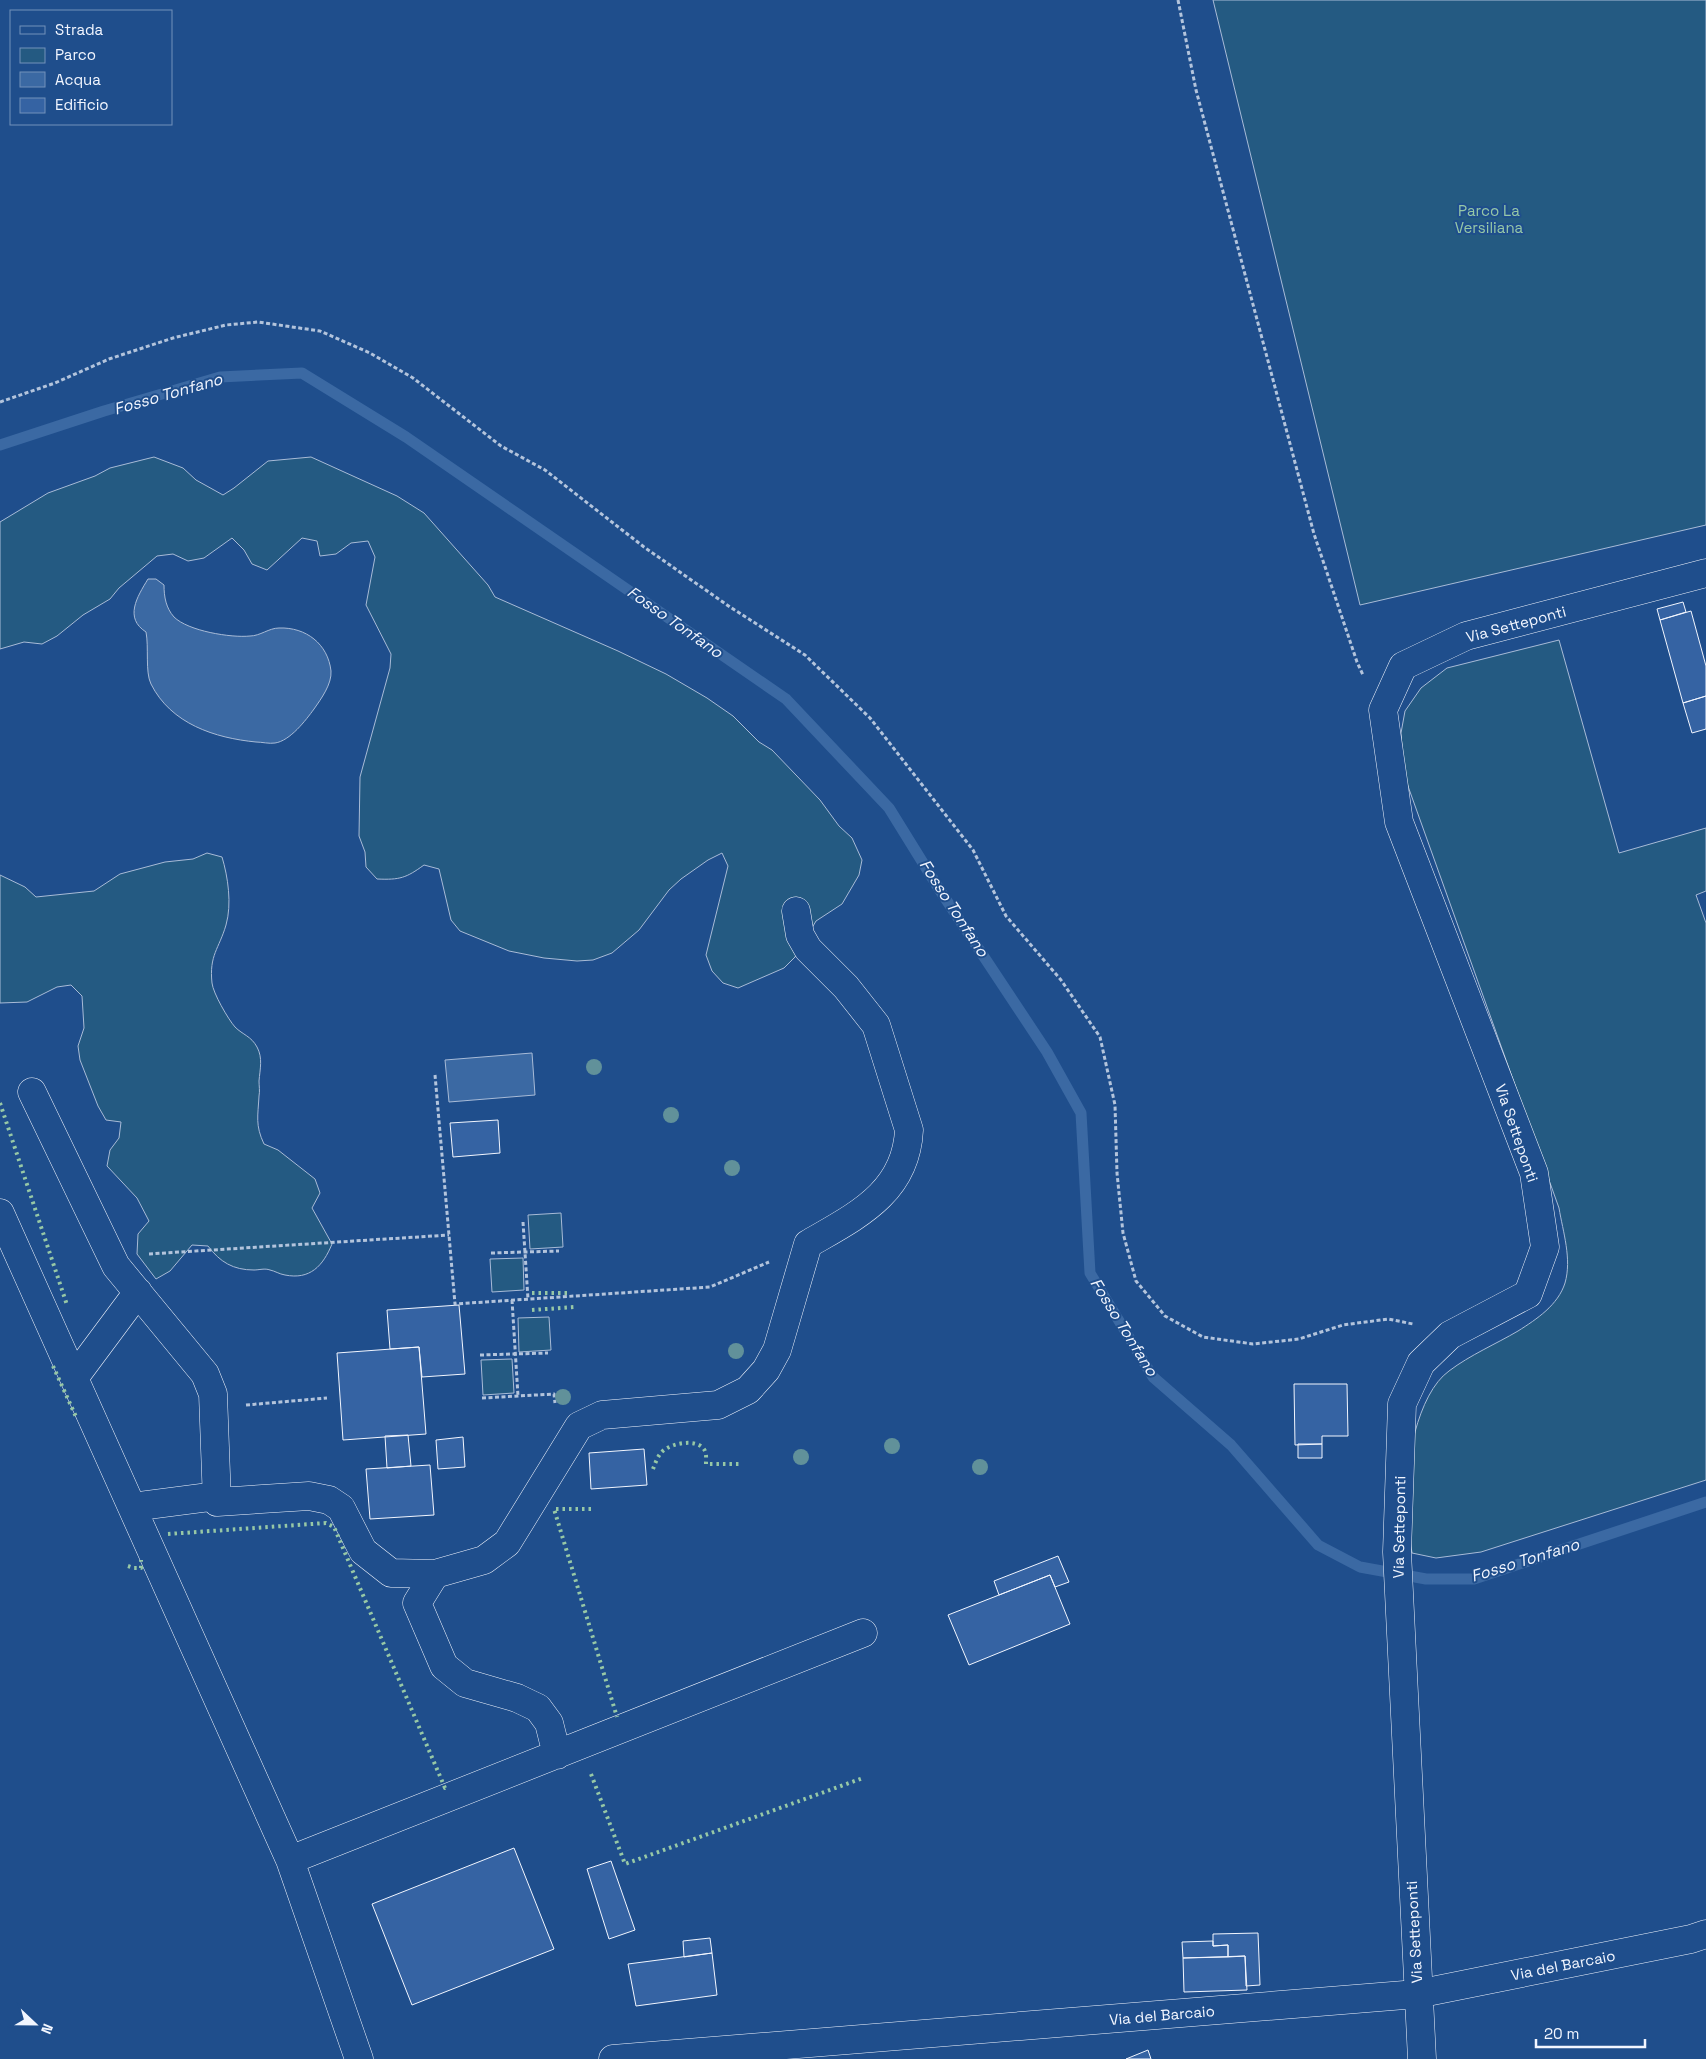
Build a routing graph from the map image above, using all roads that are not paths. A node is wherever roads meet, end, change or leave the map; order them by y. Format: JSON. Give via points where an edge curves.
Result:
{"nodes":[{"id":1,"x":1706,"y":573,"type":"edge"},
{"id":2,"x":796,"y":911,"type":"dead end"},
{"id":3,"x":32,"y":1092,"type":"dead end"},
{"id":4,"x":0,"y":1213,"type":"edge"},
{"id":5,"x":138,"y":1292,"type":"junction"},
{"id":6,"x":74,"y":1378,"type":"junction"},
{"id":7,"x":217,"y":1496,"type":"junction"},
{"id":8,"x":132,"y":1507,"type":"junction"},
{"id":9,"x":391,"y":1573,"type":"junction"},
{"id":10,"x":434,"y":1574,"type":"junction"},
{"id":11,"x":417,"y":1603,"type":"junction"},
{"id":12,"x":863,"y":1634,"type":"dead end"},
{"id":13,"x":557,"y":1755,"type":"junction"},
{"id":14,"x":290,"y":1860,"type":"junction"},
{"id":15,"x":1706,"y":1934,"type":"edge"},
{"id":16,"x":1417,"y":1994,"type":"junction"},
{"id":17,"x":359,"y":2059,"type":"edge"},
{"id":18,"x":613,"y":2059,"type":"edge"},
{"id":19,"x":1422,"y":2059,"type":"edge"}],
"edges":[{"from":1,"to":16,"type":"street","name":"Via Setteponti","via":[[1466,636],[1403,666],[1383,710],[1399,822],[1534,1174],[1546,1247],[1528,1294],[1450,1335],[1421,1363],[1402,1404],[1397,1552]]},
{"from":2,"to":10,"type":"street","via":[[800,935],[808,949],[846,986],[876,1025],[909,1130],[908,1146],[896,1177],[884,1194],[856,1216],[808,1244],[777,1350],[766,1370],[748,1390],[718,1405],[602,1415],[579,1426],[507,1543],[484,1560]]},
{"from":3,"to":5,"type":"street","via":[[116,1266]]},
{"from":4,"to":6,"type":"street"},
{"from":5,"to":6,"type":"street"},
{"from":5,"to":7,"type":"street","via":[[205,1374],[212,1394]]},
{"from":6,"to":8,"type":"street"},
{"from":7,"to":8,"type":"street"},
{"from":7,"to":9,"type":"street","via":[[217,1502],[310,1496],[329,1500],[341,1508],[363,1551]]},
{"from":8,"to":14,"type":"street"},
{"from":9,"to":10,"type":"street"},
{"from":9,"to":11,"type":"street"},
{"from":10,"to":11,"type":"street"},
{"from":11,"to":13,"type":"street","via":[[444,1666],[465,1683],[517,1698],[538,1708],[548,1723]]},
{"from":12,"to":13,"type":"street"},
{"from":13,"to":14,"type":"street"},
{"from":14,"to":17,"type":"street"},
{"from":15,"to":16,"type":"street","name":"Via del Barcaio"},
{"from":16,"to":18,"type":"street","name":"Via del Barcaio"},
{"from":16,"to":19,"type":"street","name":"Via Setteponti"}]}
